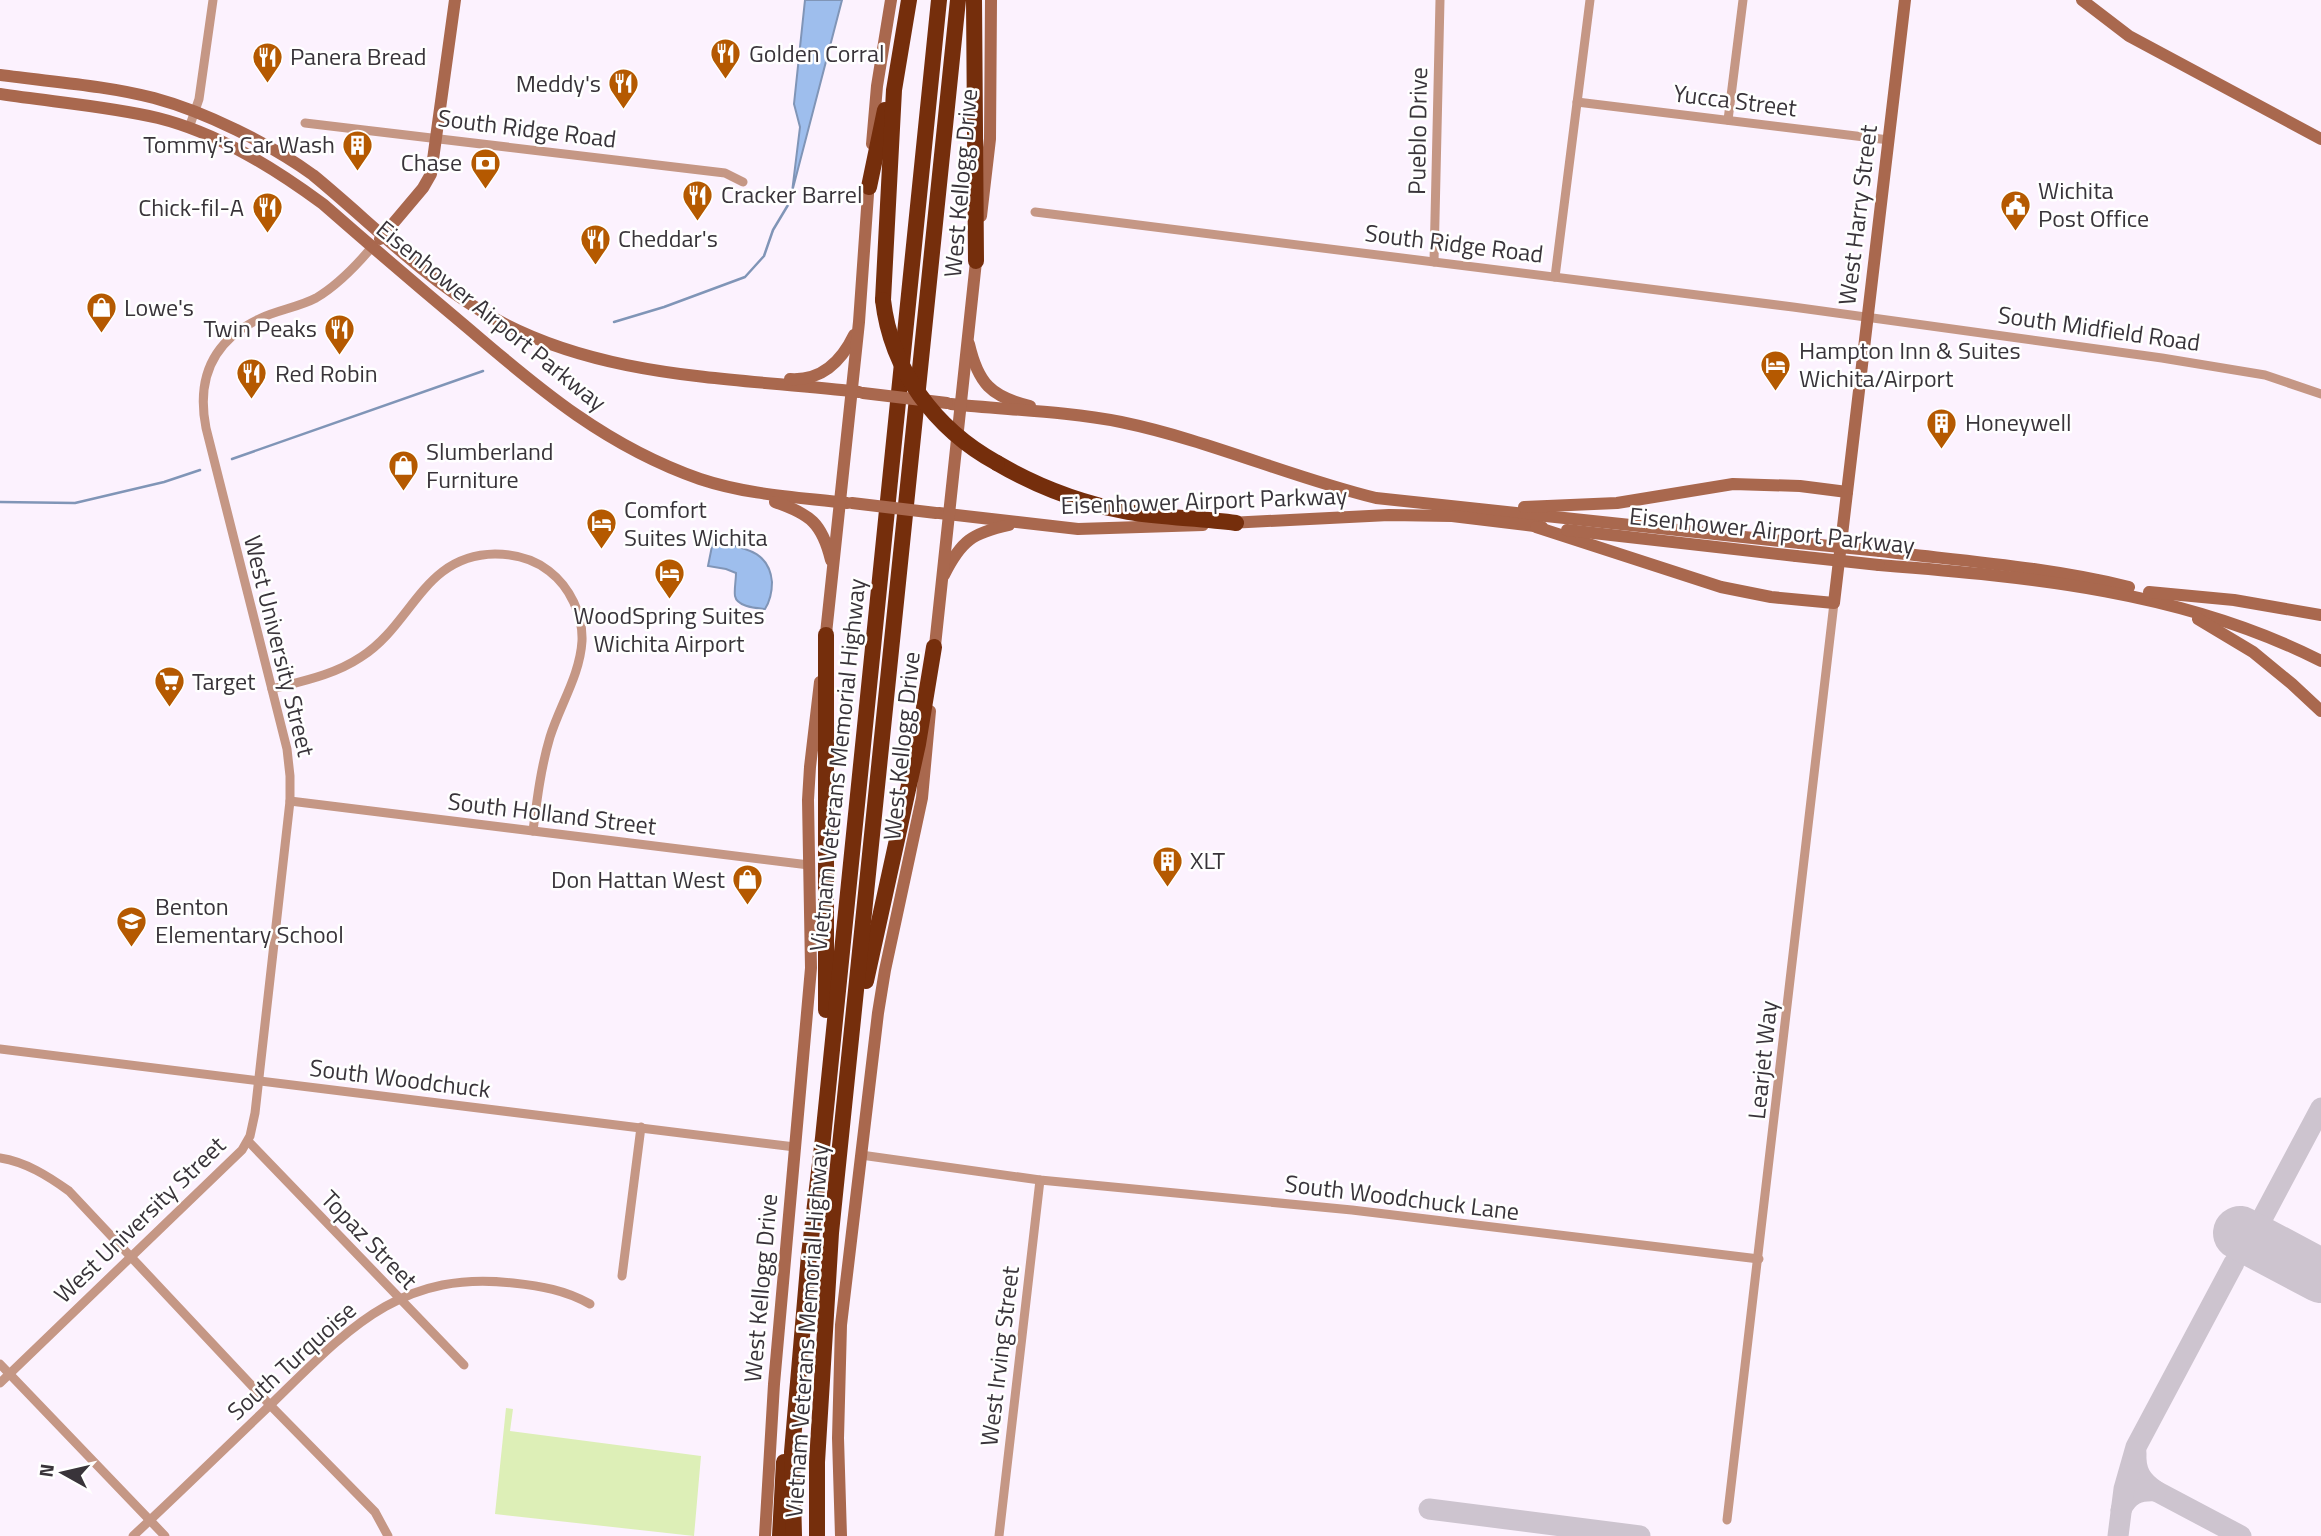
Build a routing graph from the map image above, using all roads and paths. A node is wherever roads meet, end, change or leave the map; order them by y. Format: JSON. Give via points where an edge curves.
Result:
{"nodes":[{"id":1,"x":213,"y":0,"type":"edge"},
{"id":2,"x":455,"y":0,"type":"edge"},
{"id":3,"x":891,"y":0,"type":"edge"},
{"id":4,"x":909,"y":0,"type":"edge"},
{"id":5,"x":939,"y":0,"type":"edge"},
{"id":6,"x":958,"y":0,"type":"edge"},
{"id":7,"x":975,"y":0,"type":"edge"},
{"id":8,"x":991,"y":0,"type":"edge"},
{"id":9,"x":1440,"y":0,"type":"edge"},
{"id":10,"x":1590,"y":0,"type":"edge"},
{"id":11,"x":1743,"y":0,"type":"edge"},
{"id":12,"x":1905,"y":0,"type":"edge"},
{"id":13,"x":2082,"y":0,"type":"edge"},
{"id":14,"x":903,"y":29,"type":"junction"},
{"id":15,"x":0,"y":75,"type":"edge"},
{"id":16,"x":0,"y":94,"type":"edge"},
{"id":17,"x":1577,"y":102,"type":"junction"},
{"id":18,"x":194,"y":113,"type":"junction"},
{"id":19,"x":1728,"y":120,"type":"junction"},
{"id":20,"x":305,"y":123,"type":"dead end"},
{"id":21,"x":189,"y":128,"type":"junction"},
{"id":22,"x":436,"y":139,"type":"junction"},
{"id":23,"x":2321,"y":139,"type":"edge"},
{"id":24,"x":1889,"y":140,"type":"junction"},
{"id":25,"x":743,"y":182,"type":"dead end"},
{"id":26,"x":869,"y":187,"type":"junction"},
{"id":27,"x":1035,"y":212,"type":"dead end"},
{"id":28,"x":384,"y":234,"type":"junction"},
{"id":29,"x":372,"y":247,"type":"junction"},
{"id":30,"x":976,"y":261,"type":"junction"},
{"id":31,"x":1434,"y":262,"type":"junction"},
{"id":32,"x":1555,"y":277,"type":"junction"},
{"id":33,"x":1867,"y":316,"type":"junction"},
{"id":34,"x":859,"y":322,"type":"junction"},
{"id":35,"x":967,"y":334,"type":"junction"},
{"id":36,"x":741,"y":380,"type":"junction"},
{"id":37,"x":857,"y":392,"type":"junction"},
{"id":38,"x":2321,"y":394,"type":"edge"},
{"id":39,"x":953,"y":404,"type":"junction"},
{"id":40,"x":1071,"y":416,"type":"junction"},
{"id":41,"x":749,"y":492,"type":"junction"},
{"id":42,"x":1847,"y":492,"type":"junction"},
{"id":43,"x":846,"y":503,"type":"junction"},
{"id":44,"x":1493,"y":509,"type":"junction"},
{"id":45,"x":942,"y":514,"type":"junction"},
{"id":46,"x":1236,"y":523,"type":"junction"},
{"id":47,"x":1030,"y":524,"type":"junction"},
{"id":48,"x":1536,"y":527,"type":"junction"},
{"id":49,"x":1798,"y":550,"type":"junction"},
{"id":50,"x":1880,"y":558,"type":"junction"},
{"id":51,"x":834,"y":569,"type":"junction"},
{"id":52,"x":941,"y":582,"type":"junction"},
{"id":53,"x":2149,"y":592,"type":"junction"},
{"id":54,"x":1835,"y":603,"type":"junction"},
{"id":55,"x":2183,"y":610,"type":"junction"},
{"id":56,"x":2321,"y":615,"type":"edge"},
{"id":57,"x":826,"y":635,"type":"junction"},
{"id":58,"x":934,"y":647,"type":"junction"},
{"id":59,"x":2321,"y":653,"type":"edge"},
{"id":60,"x":2321,"y":660,"type":"edge"},
{"id":61,"x":272,"y":689,"type":"junction"},
{"id":62,"x":2321,"y":711,"type":"edge"},
{"id":63,"x":290,"y":801,"type":"junction"},
{"id":64,"x":533,"y":831,"type":"junction"},
{"id":65,"x":809,"y":865,"type":"junction"},
{"id":66,"x":0,"y":1049,"type":"edge"},
{"id":67,"x":850,"y":1051,"type":"junction"},
{"id":68,"x":257,"y":1081,"type":"junction"},
{"id":69,"x":641,"y":1127,"type":"junction"},
{"id":70,"x":823,"y":1138,"type":"junction"},
{"id":71,"x":248,"y":1140,"type":"junction"},
{"id":72,"x":795,"y":1147,"type":"junction"},
{"id":73,"x":861,"y":1155,"type":"junction"},
{"id":74,"x":0,"y":1158,"type":"edge"},
{"id":75,"x":1040,"y":1180,"type":"junction"},
{"id":76,"x":129,"y":1257,"type":"junction"},
{"id":77,"x":1759,"y":1259,"type":"junction"},
{"id":78,"x":622,"y":1276,"type":"dead end"},
{"id":79,"x":399,"y":1300,"type":"junction"},
{"id":80,"x":590,"y":1304,"type":"dead end"},
{"id":81,"x":0,"y":1364,"type":"edge"},
{"id":82,"x":464,"y":1365,"type":"dead end"},
{"id":83,"x":799,"y":1367,"type":"junction"},
{"id":84,"x":9,"y":1373,"type":"junction"},
{"id":85,"x":0,"y":1383,"type":"edge"},
{"id":86,"x":822,"y":1387,"type":"junction"},
{"id":87,"x":270,"y":1405,"type":"junction"},
{"id":88,"x":150,"y":1520,"type":"junction"},
{"id":89,"x":1727,"y":1520,"type":"dead end"},
{"id":90,"x":133,"y":1536,"type":"edge"},
{"id":91,"x":165,"y":1536,"type":"edge"},
{"id":92,"x":388,"y":1536,"type":"edge"},
{"id":93,"x":765,"y":1536,"type":"edge"},
{"id":94,"x":780,"y":1536,"type":"edge"},
{"id":95,"x":794,"y":1536,"type":"edge"},
{"id":96,"x":817,"y":1536,"type":"edge"},
{"id":97,"x":826,"y":1536,"type":"edge"},
{"id":98,"x":841,"y":1536,"type":"edge"},
{"id":99,"x":999,"y":1536,"type":"edge"}],
"edges":[{"from":1,"to":18,"type":"street"},
{"from":2,"to":22,"type":"main road"},
{"from":3,"to":26,"type":"main road","name":"West Kellogg Drive","via":[[877,86]]},
{"from":4,"to":14,"type":"highway"},
{"from":5,"to":70,"type":"highway","name":"Vietnam Veterans Memorial Highway"},
{"from":6,"to":67,"type":"highway","name":"Vietnam Veterans Memorial Highway"},
{"from":7,"to":30,"type":"highway"},
{"from":8,"to":30,"type":"main road","name":"West Kellogg Drive","via":[[990,139]]},
{"from":9,"to":31,"type":"street","name":"Pueblo Drive"},
{"from":10,"to":17,"type":"street"},
{"from":11,"to":19,"type":"street"},
{"from":12,"to":24,"type":"main road","name":"West Harry Street"},
{"from":13,"to":23,"type":"main road","via":[[2129,36]]},
{"from":14,"to":26,"type":"highway"},
{"from":14,"to":46,"type":"highway","bridge":true,"via":[[894,89],[883,300],[894,346],[916,393],[980,453],[1030,482],[1077,500],[1129,512]]},
{"from":15,"to":18,"type":"main road","via":[[112,90]]},
{"from":16,"to":21,"type":"main road","via":[[135,114]]},
{"from":17,"to":19,"type":"street","name":"Yucca Street"},
{"from":17,"to":32,"type":"street"},
{"from":18,"to":21,"type":"street"},
{"from":18,"to":28,"type":"main road","name":"Eisenhower Airport Parkway","via":[[295,162]]},
{"from":19,"to":24,"type":"street","name":"Yucca Street"},
{"from":20,"to":22,"type":"street","name":"South Ridge Road"},
{"from":21,"to":29,"type":"main road","name":"Eisenhower Airport Parkway","via":[[295,183]]},
{"from":22,"to":25,"type":"street","name":"South Ridge Road","via":[[725,173]]},
{"from":22,"to":28,"type":"main road","via":[[428,180]]},
{"from":24,"to":33,"type":"main road","name":"West Harry Street"},
{"from":26,"to":34,"type":"main road","name":"West Kellogg Drive"},
{"from":27,"to":31,"type":"street","name":"South Ridge Road"},
{"from":28,"to":29,"type":"main road"},
{"from":28,"to":36,"type":"main road","name":"Eisenhower Airport Parkway","via":[[480,310],[554,346],[630,367]]},
{"from":29,"to":41,"type":"main road","name":"Eisenhower Airport Parkway","via":[[529,381],[610,439],[701,479]]},
{"from":29,"to":61,"type":"street","name":"West University Street","via":[[352,271],[317,298],[239,330],[218,349],[208,366],[203,411]]},
{"from":30,"to":35,"type":"main road","name":"West Kellogg Drive"},
{"from":31,"to":32,"type":"street","name":"South Ridge Road"},
{"from":32,"to":33,"type":"street","name":"South Ridge Road"},
{"from":33,"to":38,"type":"street","name":"South Midfield Road","via":[[2233,368]]},
{"from":33,"to":42,"type":"main road","name":"West Harry Street"},
{"from":34,"to":36,"type":"main road","via":[[846,350],[826,371],[796,380]]},
{"from":34,"to":37,"type":"main road","name":"West Kellogg Drive"},
{"from":35,"to":39,"type":"main road","name":"West Kellogg Drive"},
{"from":35,"to":40,"type":"main road","via":[[974,368],[995,392],[1021,404]]},
{"from":36,"to":37,"type":"main road","name":"Eisenhower Airport Parkway"},
{"from":37,"to":39,"type":"main road","name":"Eisenhower Airport Parkway","bridge":true},
{"from":37,"to":43,"type":"main road","name":"West Kellogg Drive"},
{"from":39,"to":40,"type":"main road","name":"Eisenhower Airport Parkway"},
{"from":39,"to":45,"type":"main road","name":"West Kellogg Drive"},
{"from":40,"to":44,"type":"main road","name":"Eisenhower Airport Parkway","via":[[1144,428],[1376,498]]},
{"from":41,"to":43,"type":"main road","name":"Eisenhower Airport Parkway"},
{"from":41,"to":51,"type":"main road","via":[[807,515],[817,524]]},
{"from":42,"to":44,"type":"main road","via":[[1733,484],[1617,503]]},
{"from":42,"to":54,"type":"main road","name":"West Harry Street"},
{"from":43,"to":45,"type":"main road","name":"Eisenhower Airport Parkway","bridge":true},
{"from":43,"to":51,"type":"main road","name":"West Kellogg Drive"},
{"from":44,"to":49,"type":"main road","name":"Eisenhower Airport Parkway"},
{"from":45,"to":47,"type":"main road","name":"Eisenhower Airport Parkway"},
{"from":45,"to":52,"type":"main road","name":"West Kellogg Drive"},
{"from":46,"to":47,"type":"main road","name":"Eisenhower Airport Parkway","via":[[1109,529]]},
{"from":46,"to":48,"type":"main road","name":"Eisenhower Airport Parkway","via":[[1389,515],[1452,516]]},
{"from":47,"to":52,"type":"main road","via":[[1010,524],[971,537],[953,556]]},
{"from":48,"to":49,"type":"main road","name":"Eisenhower Airport Parkway"},
{"from":48,"to":54,"type":"main road","via":[[1721,587]]},
{"from":49,"to":50,"type":"main road","name":"Eisenhower Airport Parkway","bridge":true},
{"from":50,"to":53,"type":"main road","name":"Eisenhower Airport Parkway","via":[[2019,567]]},
{"from":50,"to":55,"type":"main road","name":"Eisenhower Airport Parkway","via":[[2059,582]]},
{"from":51,"to":57,"type":"main road","name":"West Kellogg Drive"},
{"from":52,"to":58,"type":"main road","name":"West Kellogg Drive"},
{"from":53,"to":56,"type":"main road"},
{"from":53,"to":59,"type":"main road","name":"Eisenhower Airport Parkway","via":[[2244,621]]},
{"from":54,"to":77,"type":"street","name":"Learjet Way"},
{"from":55,"to":60,"type":"main road","name":"Eisenhower Airport Parkway"},
{"from":55,"to":62,"type":"main road","via":[[2253,652]]},
{"from":57,"to":65,"type":"main road","name":"West Kellogg Drive","via":[[810,766]]},
{"from":57,"to":70,"type":"highway"},
{"from":58,"to":67,"type":"highway","via":[[918,744]]},
{"from":58,"to":73,"type":"main road","name":"West Kellogg Drive","via":[[922,798],[885,970]]},
{"from":61,"to":63,"type":"street","name":"West University Street","via":[[287,749]]},
{"from":61,"to":64,"type":"street","via":[[318,678],[362,657],[394,630],[436,574],[467,558],[516,556],[543,567],[565,587],[582,630],[580,656],[545,756]]},
{"from":63,"to":64,"type":"street","name":"South Holland Street"},
{"from":63,"to":68,"type":"street","name":"West University Street"},
{"from":64,"to":65,"type":"street","name":"South Holland Street"},
{"from":65,"to":72,"type":"main road","name":"West Kellogg Drive","via":[[811,968]]},
{"from":66,"to":68,"type":"street","name":"South Woodchuck"},
{"from":67,"to":86,"type":"highway","name":"Vietnam Veterans Memorial Highway","via":[[831,1233]]},
{"from":68,"to":69,"type":"street","name":"South Woodchuck"},
{"from":68,"to":71,"type":"street","name":"West University Street"},
{"from":69,"to":72,"type":"street","name":"South Woodchuck"},
{"from":69,"to":78,"type":"street"},
{"from":70,"to":83,"type":"highway","name":"Vietnam Veterans Memorial Highway"},
{"from":71,"to":76,"type":"street","name":"West University Street"},
{"from":71,"to":79,"type":"street","name":"Topaz Street"},
{"from":72,"to":93,"type":"main road","name":"West Kellogg Drive"},
{"from":73,"to":75,"type":"street"},
{"from":73,"to":98,"type":"main road","name":"West Kellogg Drive","via":[[841,1325]]},
{"from":74,"to":76,"type":"street","via":[[44,1174],[69,1191]]},
{"from":75,"to":77,"type":"street","name":"South Woodchuck Lane","via":[[1352,1210]]},
{"from":75,"to":99,"type":"street","name":"West Irving Street"},
{"from":76,"to":84,"type":"street","name":"West University Street"},
{"from":76,"to":87,"type":"street"},
{"from":77,"to":89,"type":"street","name":"Learjet Way"},
{"from":79,"to":80,"type":"street","name":"South Turquoise","via":[[426,1287],[487,1280],[552,1288]]},
{"from":79,"to":82,"type":"street","name":"Topaz Street"},
{"from":79,"to":87,"type":"street","name":"South Turquoise","via":[[368,1315]]},
{"from":81,"to":84,"type":"street"},
{"from":83,"to":94,"type":"highway","via":[[783,1468]]},
{"from":83,"to":95,"type":"highway","name":"Vietnam Veterans Memorial Highway","via":[[792,1452]]},
{"from":84,"to":85,"type":"street","name":"West University Street"},
{"from":84,"to":88,"type":"street"},
{"from":86,"to":96,"type":"highway","name":"Vietnam Veterans Memorial Highway"},
{"from":86,"to":97,"type":"highway"},
{"from":87,"to":88,"type":"street","name":"South Turquoise"},
{"from":87,"to":92,"type":"street","via":[[375,1512]]},
{"from":88,"to":90,"type":"street","name":"South Turquoise"},
{"from":88,"to":91,"type":"street"}]}
